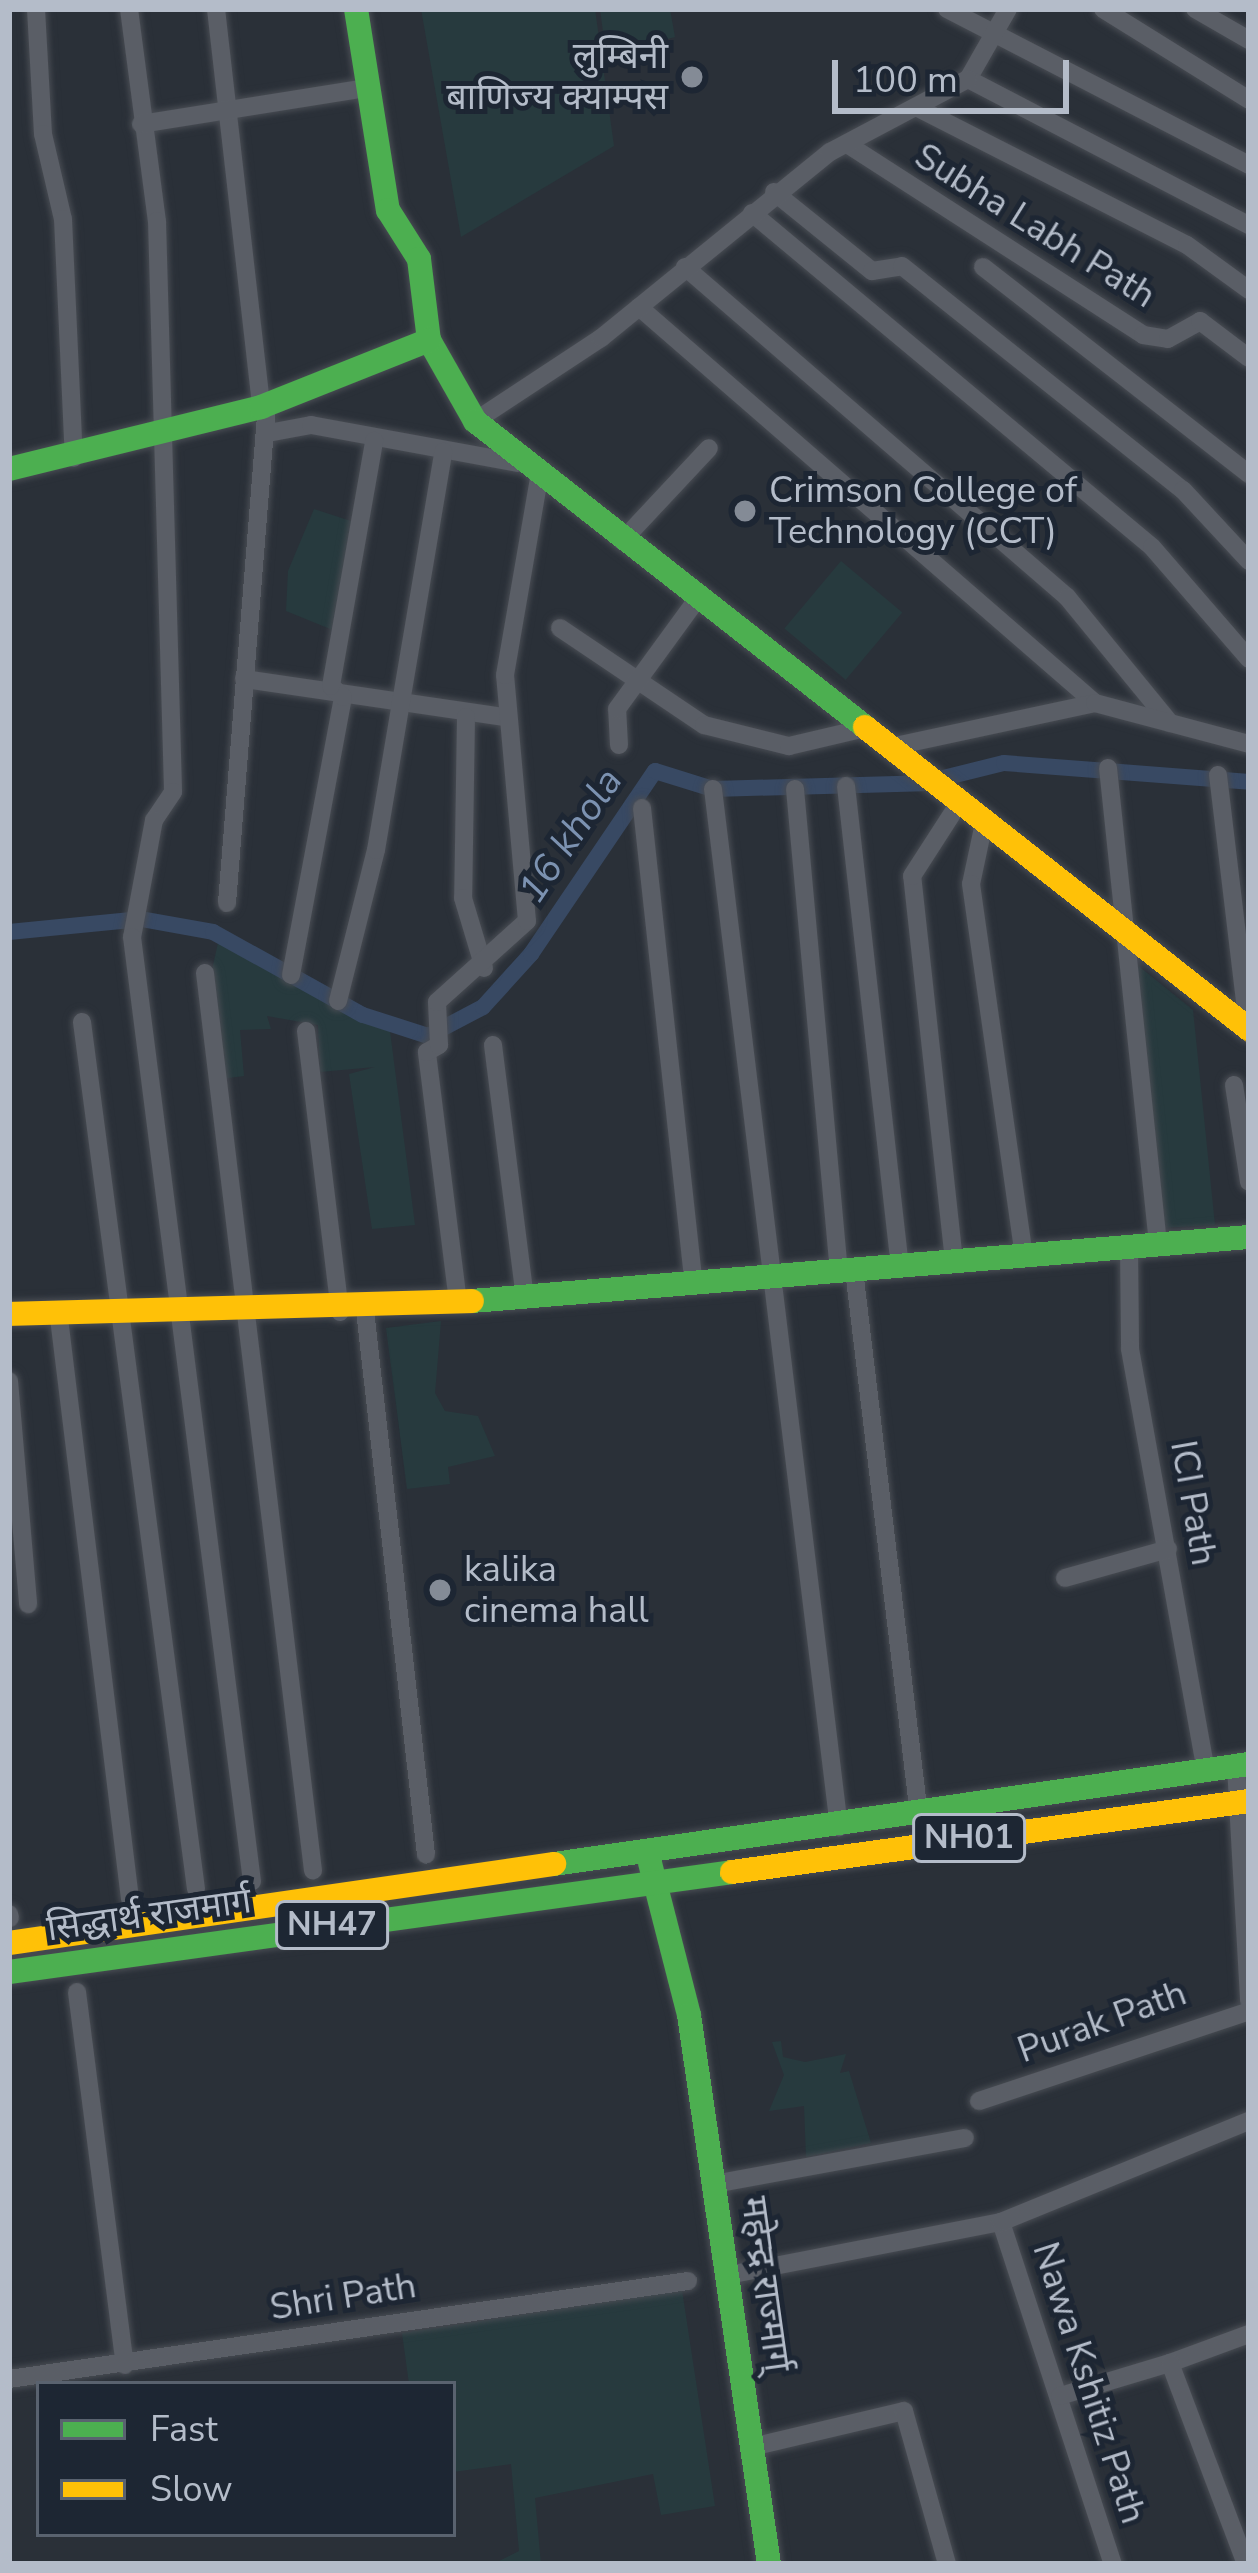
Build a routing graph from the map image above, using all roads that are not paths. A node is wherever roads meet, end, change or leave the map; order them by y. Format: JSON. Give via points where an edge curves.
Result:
{"nodes":[{"id":1,"x":36,"y":9,"type":"edge"},
{"id":2,"x":129,"y":9,"type":"edge"},
{"id":3,"x":216,"y":9,"type":"edge"},
{"id":4,"x":356,"y":9,"type":"edge"},
{"id":5,"x":947,"y":9,"type":"edge"},
{"id":6,"x":1008,"y":9,"type":"edge"},
{"id":7,"x":1103,"y":9,"type":"edge"},
{"id":8,"x":1195,"y":9,"type":"edge"},
{"id":9,"x":986,"y":38,"type":"junction"},
{"id":10,"x":1249,"y":40,"type":"edge"},
{"id":11,"x":968,"y":79,"type":"junction"},
{"id":12,"x":366,"y":88,"type":"junction"},
{"id":13,"x":1249,"y":100,"type":"edge"},
{"id":14,"x":231,"y":102,"type":"junction"},
{"id":15,"x":916,"y":107,"type":"junction"},
{"id":16,"x":141,"y":124,"type":"junction"},
{"id":17,"x":847,"y":144,"type":"junction"},
{"id":18,"x":1249,"y":165,"type":"edge"},
{"id":19,"x":774,"y":192,"type":"junction"},
{"id":20,"x":752,"y":213,"type":"junction"},
{"id":21,"x":1249,"y":225,"type":"edge"},
{"id":22,"x":685,"y":267,"type":"junction"},
{"id":23,"x":983,"y":267,"type":"dead end"},
{"id":24,"x":1249,"y":290,"type":"edge"},
{"id":25,"x":639,"y":307,"type":"junction"},
{"id":26,"x":429,"y":340,"type":"junction"},
{"id":27,"x":1249,"y":358,"type":"edge"},
{"id":28,"x":264,"y":406,"type":"junction"},
{"id":29,"x":475,"y":422,"type":"junction"},
{"id":30,"x":268,"y":434,"type":"junction"},
{"id":31,"x":163,"y":435,"type":"junction"},
{"id":32,"x":374,"y":441,"type":"junction"},
{"id":33,"x":710,"y":448,"type":"dead end"},
{"id":34,"x":443,"y":452,"type":"junction"},
{"id":35,"x":74,"y":458,"type":"junction"},
{"id":36,"x":9,"y":470,"type":"edge"},
{"id":37,"x":528,"y":471,"type":"junction"},
{"id":38,"x":1249,"y":474,"type":"edge"},
{"id":39,"x":622,"y":541,"type":"junction"},
{"id":40,"x":1249,"y":561,"type":"edge"},
{"id":41,"x":698,"y":598,"type":"junction"},
{"id":42,"x":560,"y":628,"type":"dead end"},
{"id":43,"x":1249,"y":659,"type":"edge"},
{"id":44,"x":244,"y":679,"type":"junction"},
{"id":45,"x":640,"y":683,"type":"junction"},
{"id":46,"x":331,"y":686,"type":"junction"},
{"id":47,"x":1096,"y":704,"type":"junction"},
{"id":48,"x":400,"y":708,"type":"junction"},
{"id":49,"x":466,"y":717,"type":"junction"},
{"id":50,"x":506,"y":717,"type":"junction"},
{"id":51,"x":1169,"y":723,"type":"junction"},
{"id":52,"x":870,"y":727,"type":"junction"},
{"id":53,"x":1249,"y":744,"type":"edge"},
{"id":54,"x":619,"y":745,"type":"dead end"},
{"id":55,"x":896,"y":746,"type":"junction"},
{"id":56,"x":1108,"y":768,"type":"dead end"},
{"id":57,"x":1218,"y":775,"type":"dead end"},
{"id":58,"x":846,"y":786,"type":"dead end"},
{"id":59,"x":713,"y":789,"type":"dead end"},
{"id":60,"x":795,"y":789,"type":"dead end"},
{"id":61,"x":955,"y":799,"type":"junction"},
{"id":62,"x":642,"y":808,"type":"dead end"},
{"id":63,"x":984,"y":823,"type":"junction"},
{"id":64,"x":226,"y":903,"type":"dead end"},
{"id":65,"x":1127,"y":934,"type":"junction"},
{"id":66,"x":484,"y":968,"type":"junction"},
{"id":67,"x":205,"y":974,"type":"dead end"},
{"id":68,"x":291,"y":975,"type":"dead end"},
{"id":69,"x":338,"y":1001,"type":"dead end"},
{"id":70,"x":82,"y":1022,"type":"dead end"},
{"id":71,"x":1248,"y":1029,"type":"edge"},
{"id":72,"x":306,"y":1031,"type":"dead end"},
{"id":73,"x":493,"y":1046,"type":"dead end"},
{"id":74,"x":1234,"y":1085,"type":"dead end"},
{"id":75,"x":1249,"y":1182,"type":"edge"},
{"id":76,"x":1249,"y":1237,"type":"edge"},
{"id":77,"x":1158,"y":1245,"type":"junction"},
{"id":78,"x":1129,"y":1247,"type":"junction"},
{"id":79,"x":1024,"y":1256,"type":"junction"},
{"id":80,"x":954,"y":1261,"type":"junction"},
{"id":81,"x":899,"y":1266,"type":"junction"},
{"id":82,"x":846,"y":1270,"type":"junction"},
{"id":83,"x":770,"y":1276,"type":"junction"},
{"id":84,"x":693,"y":1280,"type":"junction"},
{"id":85,"x":525,"y":1297,"type":"junction"},
{"id":86,"x":458,"y":1302,"type":"junction"},
{"id":87,"x":58,"y":1310,"type":"junction"},
{"id":88,"x":241,"y":1310,"type":"junction"},
{"id":89,"x":112,"y":1311,"type":"junction"},
{"id":90,"x":352,"y":1311,"type":"junction"},
{"id":91,"x":171,"y":1312,"type":"junction"},
{"id":92,"x":9,"y":1314,"type":"edge"},
{"id":93,"x":9,"y":1381,"type":"edge"},
{"id":94,"x":1168,"y":1549,"type":"junction"},
{"id":95,"x":1065,"y":1578,"type":"dead end"},
{"id":96,"x":28,"y":1604,"type":"dead end"},
{"id":97,"x":1243,"y":1765,"type":"edge"},
{"id":98,"x":1206,"y":1770,"type":"junction"},
{"id":99,"x":1242,"y":1802,"type":"edge"},
{"id":100,"x":918,"y":1807,"type":"junction"},
{"id":101,"x":838,"y":1820,"type":"junction"},
{"id":102,"x":684,"y":1842,"type":"junction"},
{"id":103,"x":653,"y":1846,"type":"junction"},
{"id":104,"x":425,"y":1855,"type":"dead end"},
{"id":105,"x":842,"y":1856,"type":"junction"},
{"id":106,"x":313,"y":1870,"type":"dead end"},
{"id":107,"x":690,"y":1877,"type":"junction"},
{"id":108,"x":252,"y":1881,"type":"dead end"},
{"id":109,"x":656,"y":1882,"type":"junction"},
{"id":110,"x":196,"y":1888,"type":"dead end"},
{"id":111,"x":130,"y":1899,"type":"dead end"},
{"id":112,"x":9,"y":1943,"type":"edge"},
{"id":113,"x":9,"y":1972,"type":"edge"},
{"id":114,"x":77,"y":1992,"type":"dead end"},
{"id":115,"x":1249,"y":2001,"type":"edge"},
{"id":116,"x":1249,"y":2011,"type":"edge"},
{"id":117,"x":689,"y":2014,"type":"junction"},
{"id":118,"x":979,"y":2101,"type":"dead end"},
{"id":119,"x":1249,"y":2121,"type":"edge"},
{"id":120,"x":965,"y":2138,"type":"dead end"},
{"id":121,"x":714,"y":2184,"type":"junction"},
{"id":122,"x":1001,"y":2222,"type":"junction"},
{"id":123,"x":728,"y":2275,"type":"junction"},
{"id":124,"x":688,"y":2281,"type":"dead end"},
{"id":125,"x":1249,"y":2334,"type":"edge"},
{"id":126,"x":1170,"y":2363,"type":"junction"},
{"id":127,"x":125,"y":2365,"type":"junction"},
{"id":128,"x":9,"y":2377,"type":"edge"},
{"id":129,"x":1060,"y":2396,"type":"junction"},
{"id":130,"x":752,"y":2447,"type":"junction"},
{"id":131,"x":769,"y":2564,"type":"edge"},
{"id":132,"x":947,"y":2564,"type":"edge"},
{"id":133,"x":1113,"y":2564,"type":"edge"},
{"id":134,"x":1246,"y":2564,"type":"edge"}],
"edges":[{"from":1,"to":35,"type":"street","via":[[43,134],[63,219]]},
{"from":2,"to":16,"type":"street"},
{"from":3,"to":14,"type":"street"},
{"from":4,"to":12,"type":"main road"},
{"from":5,"to":9,"type":"street"},
{"from":6,"to":9,"type":"street"},
{"from":7,"to":13,"type":"street"},
{"from":8,"to":10,"type":"street"},
{"from":9,"to":11,"type":"street"},
{"from":9,"to":18,"type":"street"},
{"from":11,"to":15,"type":"street"},
{"from":11,"to":21,"type":"street"},
{"from":12,"to":14,"type":"street"},
{"from":12,"to":26,"type":"main road","via":[[388,209],[419,259]]},
{"from":14,"to":16,"type":"street"},
{"from":14,"to":28,"type":"street"},
{"from":15,"to":17,"type":"street"},
{"from":15,"to":24,"type":"street","via":[[1187,245]]},
{"from":16,"to":31,"type":"street","via":[[157,221]]},
{"from":17,"to":19,"type":"street"},
{"from":17,"to":27,"type":"street","name":"Subha Labh Path","via":[[1143,335],[1168,339],[1200,321]]},
{"from":19,"to":20,"type":"street"},
{"from":19,"to":40,"type":"street","via":[[872,272],[902,266],[1183,490]]},
{"from":20,"to":22,"type":"street"},
{"from":20,"to":43,"type":"street","via":[[1151,547]]},
{"from":22,"to":25,"type":"street"},
{"from":22,"to":51,"type":"street","via":[[1067,597]]},
{"from":23,"to":38,"type":"street"},
{"from":25,"to":29,"type":"street"},
{"from":25,"to":47,"type":"street"},
{"from":26,"to":28,"type":"main road"},
{"from":26,"to":29,"type":"main road"},
{"from":28,"to":30,"type":"street"},
{"from":28,"to":31,"type":"main road"},
{"from":29,"to":37,"type":"main road"},
{"from":30,"to":32,"type":"street","via":[[311,425]]},
{"from":30,"to":44,"type":"street"},
{"from":31,"to":35,"type":"main road"},
{"from":31,"to":91,"type":"street","via":[[173,792],[154,820],[132,937]]},
{"from":32,"to":34,"type":"street"},
{"from":32,"to":46,"type":"street"},
{"from":33,"to":39,"type":"street"},
{"from":34,"to":37,"type":"street"},
{"from":34,"to":48,"type":"street"},
{"from":35,"to":36,"type":"main road"},
{"from":37,"to":39,"type":"main road"},
{"from":37,"to":50,"type":"street"},
{"from":39,"to":41,"type":"main road"},
{"from":41,"to":45,"type":"street"},
{"from":41,"to":52,"type":"main road"},
{"from":42,"to":45,"type":"street"},
{"from":44,"to":46,"type":"street"},
{"from":44,"to":64,"type":"street"},
{"from":45,"to":52,"type":"street","via":[[704,725],[789,746]]},
{"from":45,"to":54,"type":"street","via":[[617,709]]},
{"from":46,"to":48,"type":"street"},
{"from":46,"to":68,"type":"street","via":[[343,697]]},
{"from":47,"to":51,"type":"street"},
{"from":47,"to":55,"type":"street"},
{"from":48,"to":49,"type":"street"},
{"from":48,"to":69,"type":"street"},
{"from":49,"to":50,"type":"street"},
{"from":49,"to":66,"type":"street","via":[[464,898]]},
{"from":50,"to":66,"type":"street","via":[[527,921]]},
{"from":51,"to":53,"type":"street"},
{"from":52,"to":55,"type":"main road"},
{"from":55,"to":61,"type":"main road"},
{"from":56,"to":65,"type":"street"},
{"from":57,"to":71,"type":"street"},
{"from":58,"to":81,"type":"street"},
{"from":59,"to":83,"type":"street"},
{"from":60,"to":82,"type":"street"},
{"from":61,"to":63,"type":"main road"},
{"from":61,"to":80,"type":"street","via":[[912,876]]},
{"from":62,"to":84,"type":"street"},
{"from":63,"to":65,"type":"main road"},
{"from":63,"to":79,"type":"street","via":[[971,884]]},
{"from":65,"to":71,"type":"main road"},
{"from":65,"to":77,"type":"street"},
{"from":66,"to":86,"type":"street","via":[[437,1002],[439,1045],[427,1052]]},
{"from":67,"to":88,"type":"street"},
{"from":70,"to":89,"type":"street"},
{"from":72,"to":90,"type":"street"},
{"from":73,"to":85,"type":"street"},
{"from":74,"to":75,"type":"street"},
{"from":76,"to":77,"type":"main road"},
{"from":77,"to":78,"type":"main road"},
{"from":78,"to":79,"type":"main road"},
{"from":78,"to":94,"type":"street","name":"ICI Path","via":[[1130,1349]]},
{"from":79,"to":80,"type":"main road"},
{"from":80,"to":81,"type":"main road"},
{"from":81,"to":82,"type":"main road"},
{"from":82,"to":83,"type":"main road"},
{"from":82,"to":100,"type":"street"},
{"from":83,"to":84,"type":"main road"},
{"from":83,"to":101,"type":"street"},
{"from":84,"to":85,"type":"main road"},
{"from":85,"to":86,"type":"main road"},
{"from":86,"to":90,"type":"main road"},
{"from":87,"to":89,"type":"main road"},
{"from":87,"to":92,"type":"main road"},
{"from":87,"to":111,"type":"street"},
{"from":88,"to":90,"type":"main road"},
{"from":88,"to":91,"type":"main road"},
{"from":88,"to":106,"type":"street"},
{"from":89,"to":91,"type":"main road"},
{"from":89,"to":110,"type":"street"},
{"from":90,"to":104,"type":"street"},
{"from":91,"to":108,"type":"street"},
{"from":93,"to":96,"type":"street"},
{"from":94,"to":95,"type":"street"},
{"from":94,"to":98,"type":"street","name":"ICI Path"},
{"from":97,"to":98,"type":"main road","number":"NH01"},
{"from":97,"to":99,"type":"street"},
{"from":98,"to":100,"type":"main road","number":"NH01"},
{"from":99,"to":105,"type":"main road","number":"NH01"},
{"from":99,"to":115,"type":"street"},
{"from":100,"to":101,"type":"main road","number":"NH01"},
{"from":101,"to":102,"type":"main road","number":"NH01"},
{"from":101,"to":105,"type":"street"},
{"from":102,"to":103,"type":"main road","number":"NH01"},
{"from":102,"to":107,"type":"main road","name":"महेन्द्र राज्मार्ग्"},
{"from":103,"to":109,"type":"main road","name":"महेन्द्र राज्मार्ग्"},
{"from":103,"to":112,"type":"main road","name":"सिद्धार्थ राजमार्ग","number":"NH47"},
{"from":105,"to":107,"type":"main road","number":"NH01"},
{"from":107,"to":109,"type":"main road","number":"NH47"},
{"from":107,"to":117,"type":"main road","name":"महेन्द्र राज्मार्ग्"},
{"from":109,"to":113,"type":"main road","name":"सिद्धार्थ राजमार्ग","number":"NH47"},
{"from":109,"to":117,"type":"main road","name":"महेन्द्र राज्मार्ग्"},
{"from":114,"to":127,"type":"street"},
{"from":116,"to":118,"type":"street","name":"Purak Path"},
{"from":117,"to":121,"type":"main road","name":"महेन्द्र राज्मार्ग्"},
{"from":119,"to":122,"type":"street"},
{"from":120,"to":121,"type":"street"},
{"from":121,"to":123,"type":"main road","name":"महेन्द्र राज्मार्ग्"},
{"from":122,"to":123,"type":"street"},
{"from":122,"to":129,"type":"street","name":"Nawa Kshitiz Path"},
{"from":123,"to":130,"type":"main road","name":"महेन्द्र राज्मार्ग्"},
{"from":124,"to":127,"type":"street","name":"Shri Path"},
{"from":125,"to":126,"type":"street"},
{"from":126,"to":129,"type":"street"},
{"from":126,"to":134,"type":"street"},
{"from":127,"to":128,"type":"street","name":"Shri Path"},
{"from":129,"to":133,"type":"street","name":"Nawa Kshitiz Path"},
{"from":130,"to":131,"type":"main road","name":"महेन्द्र राज्मार्ग्"},
{"from":130,"to":132,"type":"street","via":[[904,2411]]}]}
